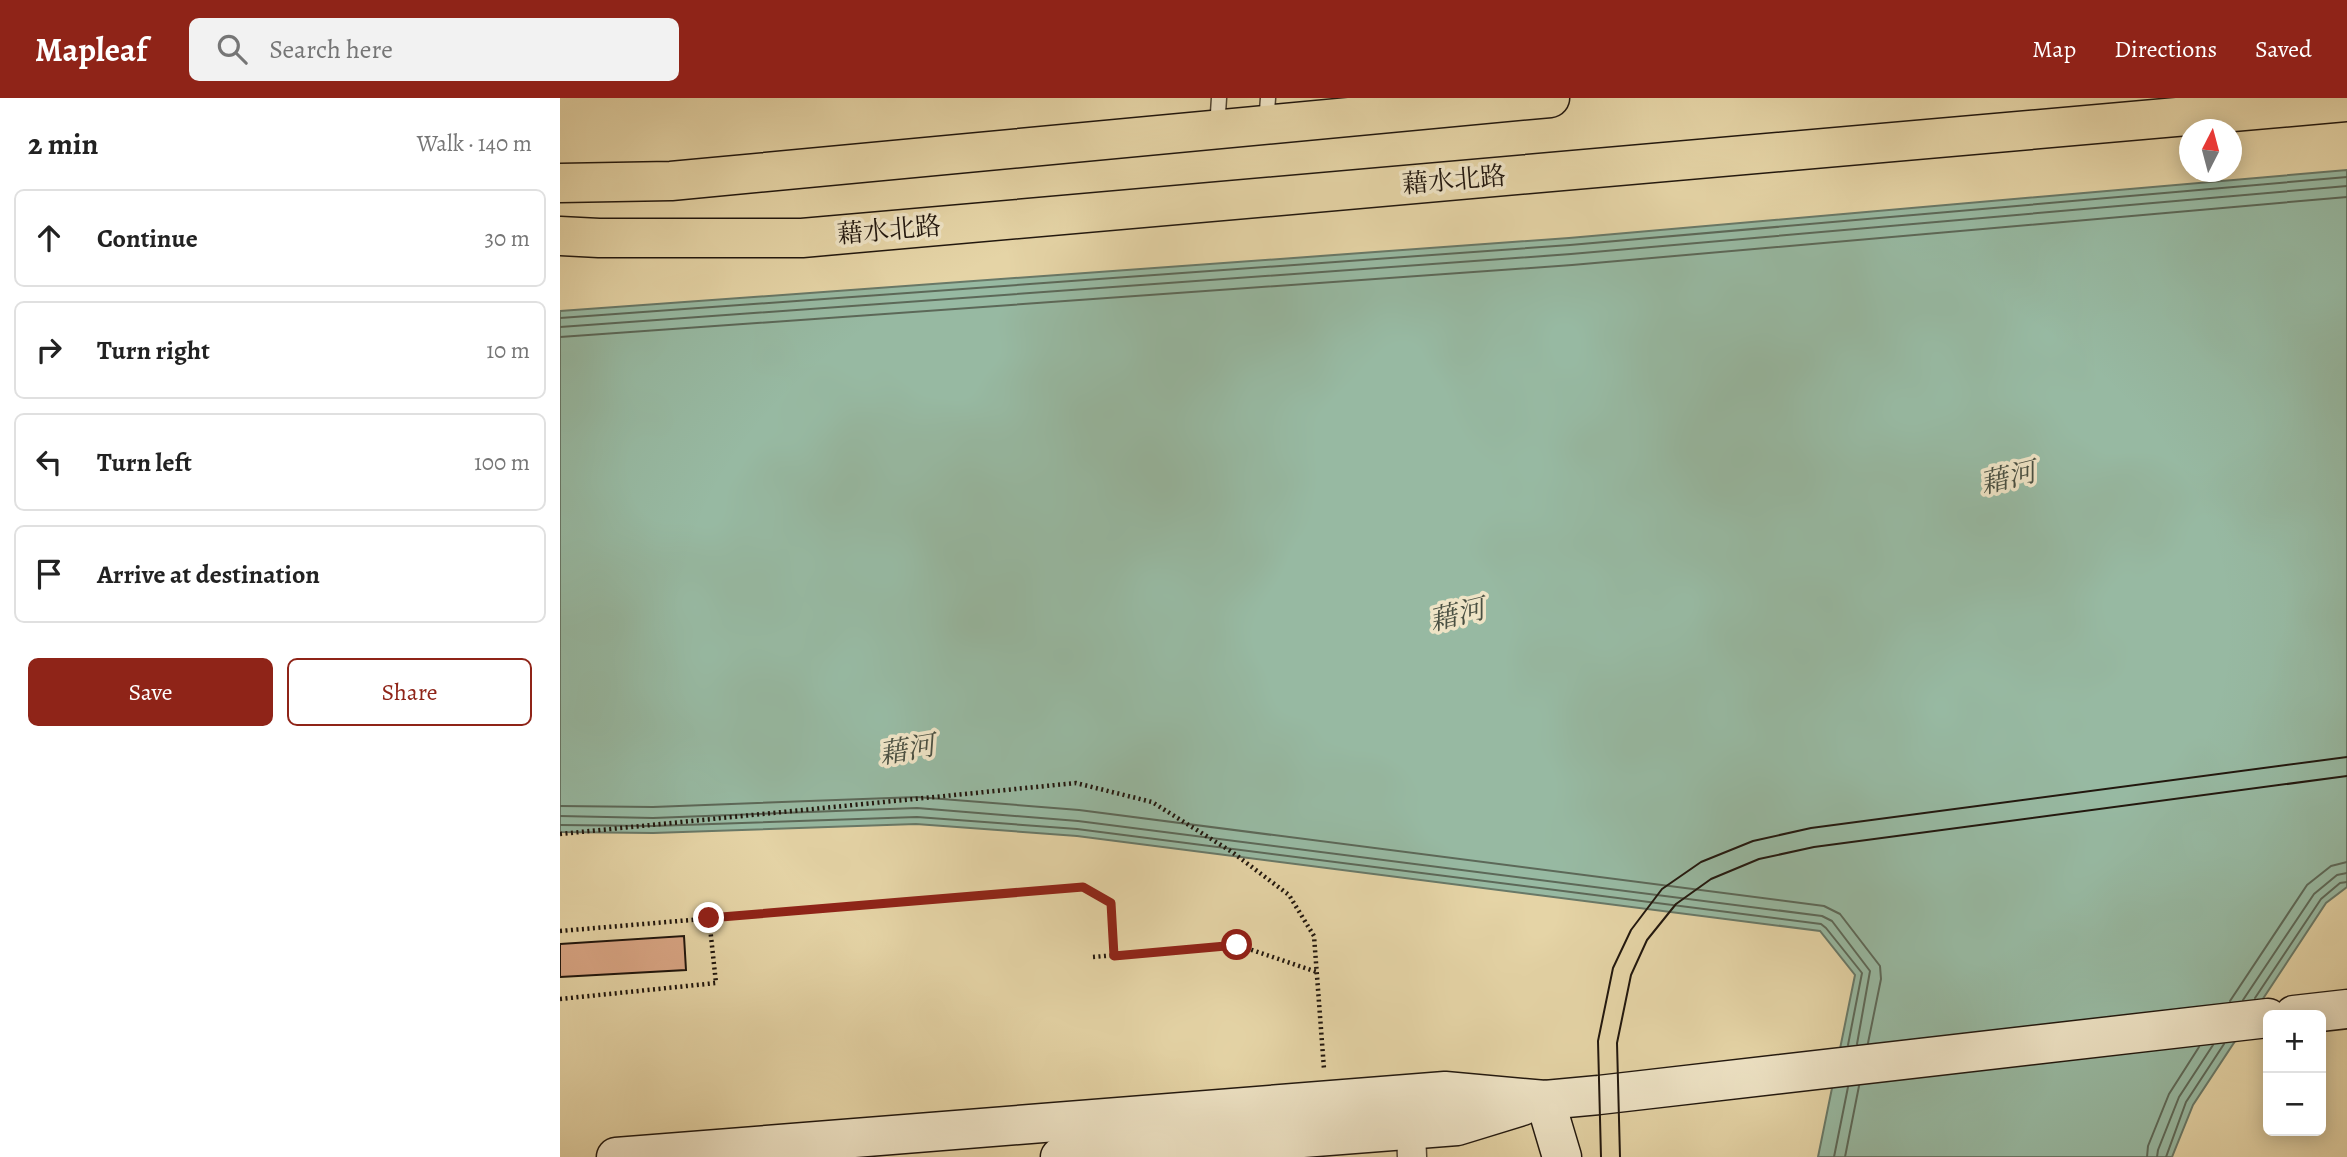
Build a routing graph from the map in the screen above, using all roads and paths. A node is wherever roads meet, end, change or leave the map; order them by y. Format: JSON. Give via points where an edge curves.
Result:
{"nodes":[{"id":1,"x":1550,"y":98,"type":"edge"},
{"id":2,"x":2347,"y":102,"type":"edge"},
{"id":3,"x":1267,"y":112,"type":"edge"},
{"id":4,"x":1218,"y":113,"type":"edge"},
{"id":5,"x":560,"y":183,"type":"edge"},
{"id":6,"x":560,"y":236,"type":"edge"},
{"id":7,"x":560,"y":834,"type":"edge"},
{"id":8,"x":709,"y":918,"type":"junction"},
{"id":9,"x":560,"y":931,"type":"edge"},
{"id":10,"x":1114,"y":956,"type":"junction"},
{"id":11,"x":1093,"y":957,"type":"dead end"},
{"id":12,"x":1317,"y":972,"type":"junction"},
{"id":13,"x":560,"y":999,"type":"edge"},
{"id":14,"x":2347,"y":1009,"type":"edge"},
{"id":15,"x":2326,"y":1011,"type":"edge"},
{"id":16,"x":2263,"y":1019,"type":"edge"},
{"id":17,"x":1545,"y":1100,"type":"junction"},
{"id":18,"x":1327,"y":1101,"type":"junction"},
{"id":19,"x":1412,"y":1143,"type":"edge"},
{"id":20,"x":616,"y":1157,"type":"edge"},
{"id":21,"x":1060,"y":1157,"type":"edge"},
{"id":22,"x":1562,"y":1157,"type":"edge"}],
"edges":[{"from":1,"to":3,"type":"main road"},
{"from":2,"to":6,"type":"main road","name":"藉水北路","via":[[802,238]]},
{"from":3,"to":4,"type":"main road"},
{"from":4,"to":5,"type":"main road","via":[[671,181]]},
{"from":7,"to":12,"type":"path","via":[[1076,783],[1152,802],[1232,852],[1289,895],[1314,936]]},
{"from":8,"to":9,"type":"path"},
{"from":8,"to":10,"type":"path","via":[[1083,887],[1111,903]]},
{"from":8,"to":13,"type":"path","via":[[716,983]]},
{"from":10,"to":11,"type":"path"},
{"from":10,"to":12,"type":"path","via":[[1237,945]]},
{"from":12,"to":18,"type":"path"},
{"from":14,"to":15,"type":"main road"},
{"from":16,"to":17,"type":"main road"},
{"from":17,"to":18,"type":"main road","via":[[1445,1091]]},
{"from":17,"to":19,"type":"main road"},
{"from":17,"to":22,"type":"main road"},
{"from":18,"to":20,"type":"main road"},
{"from":19,"to":21,"type":"main road"}]}
